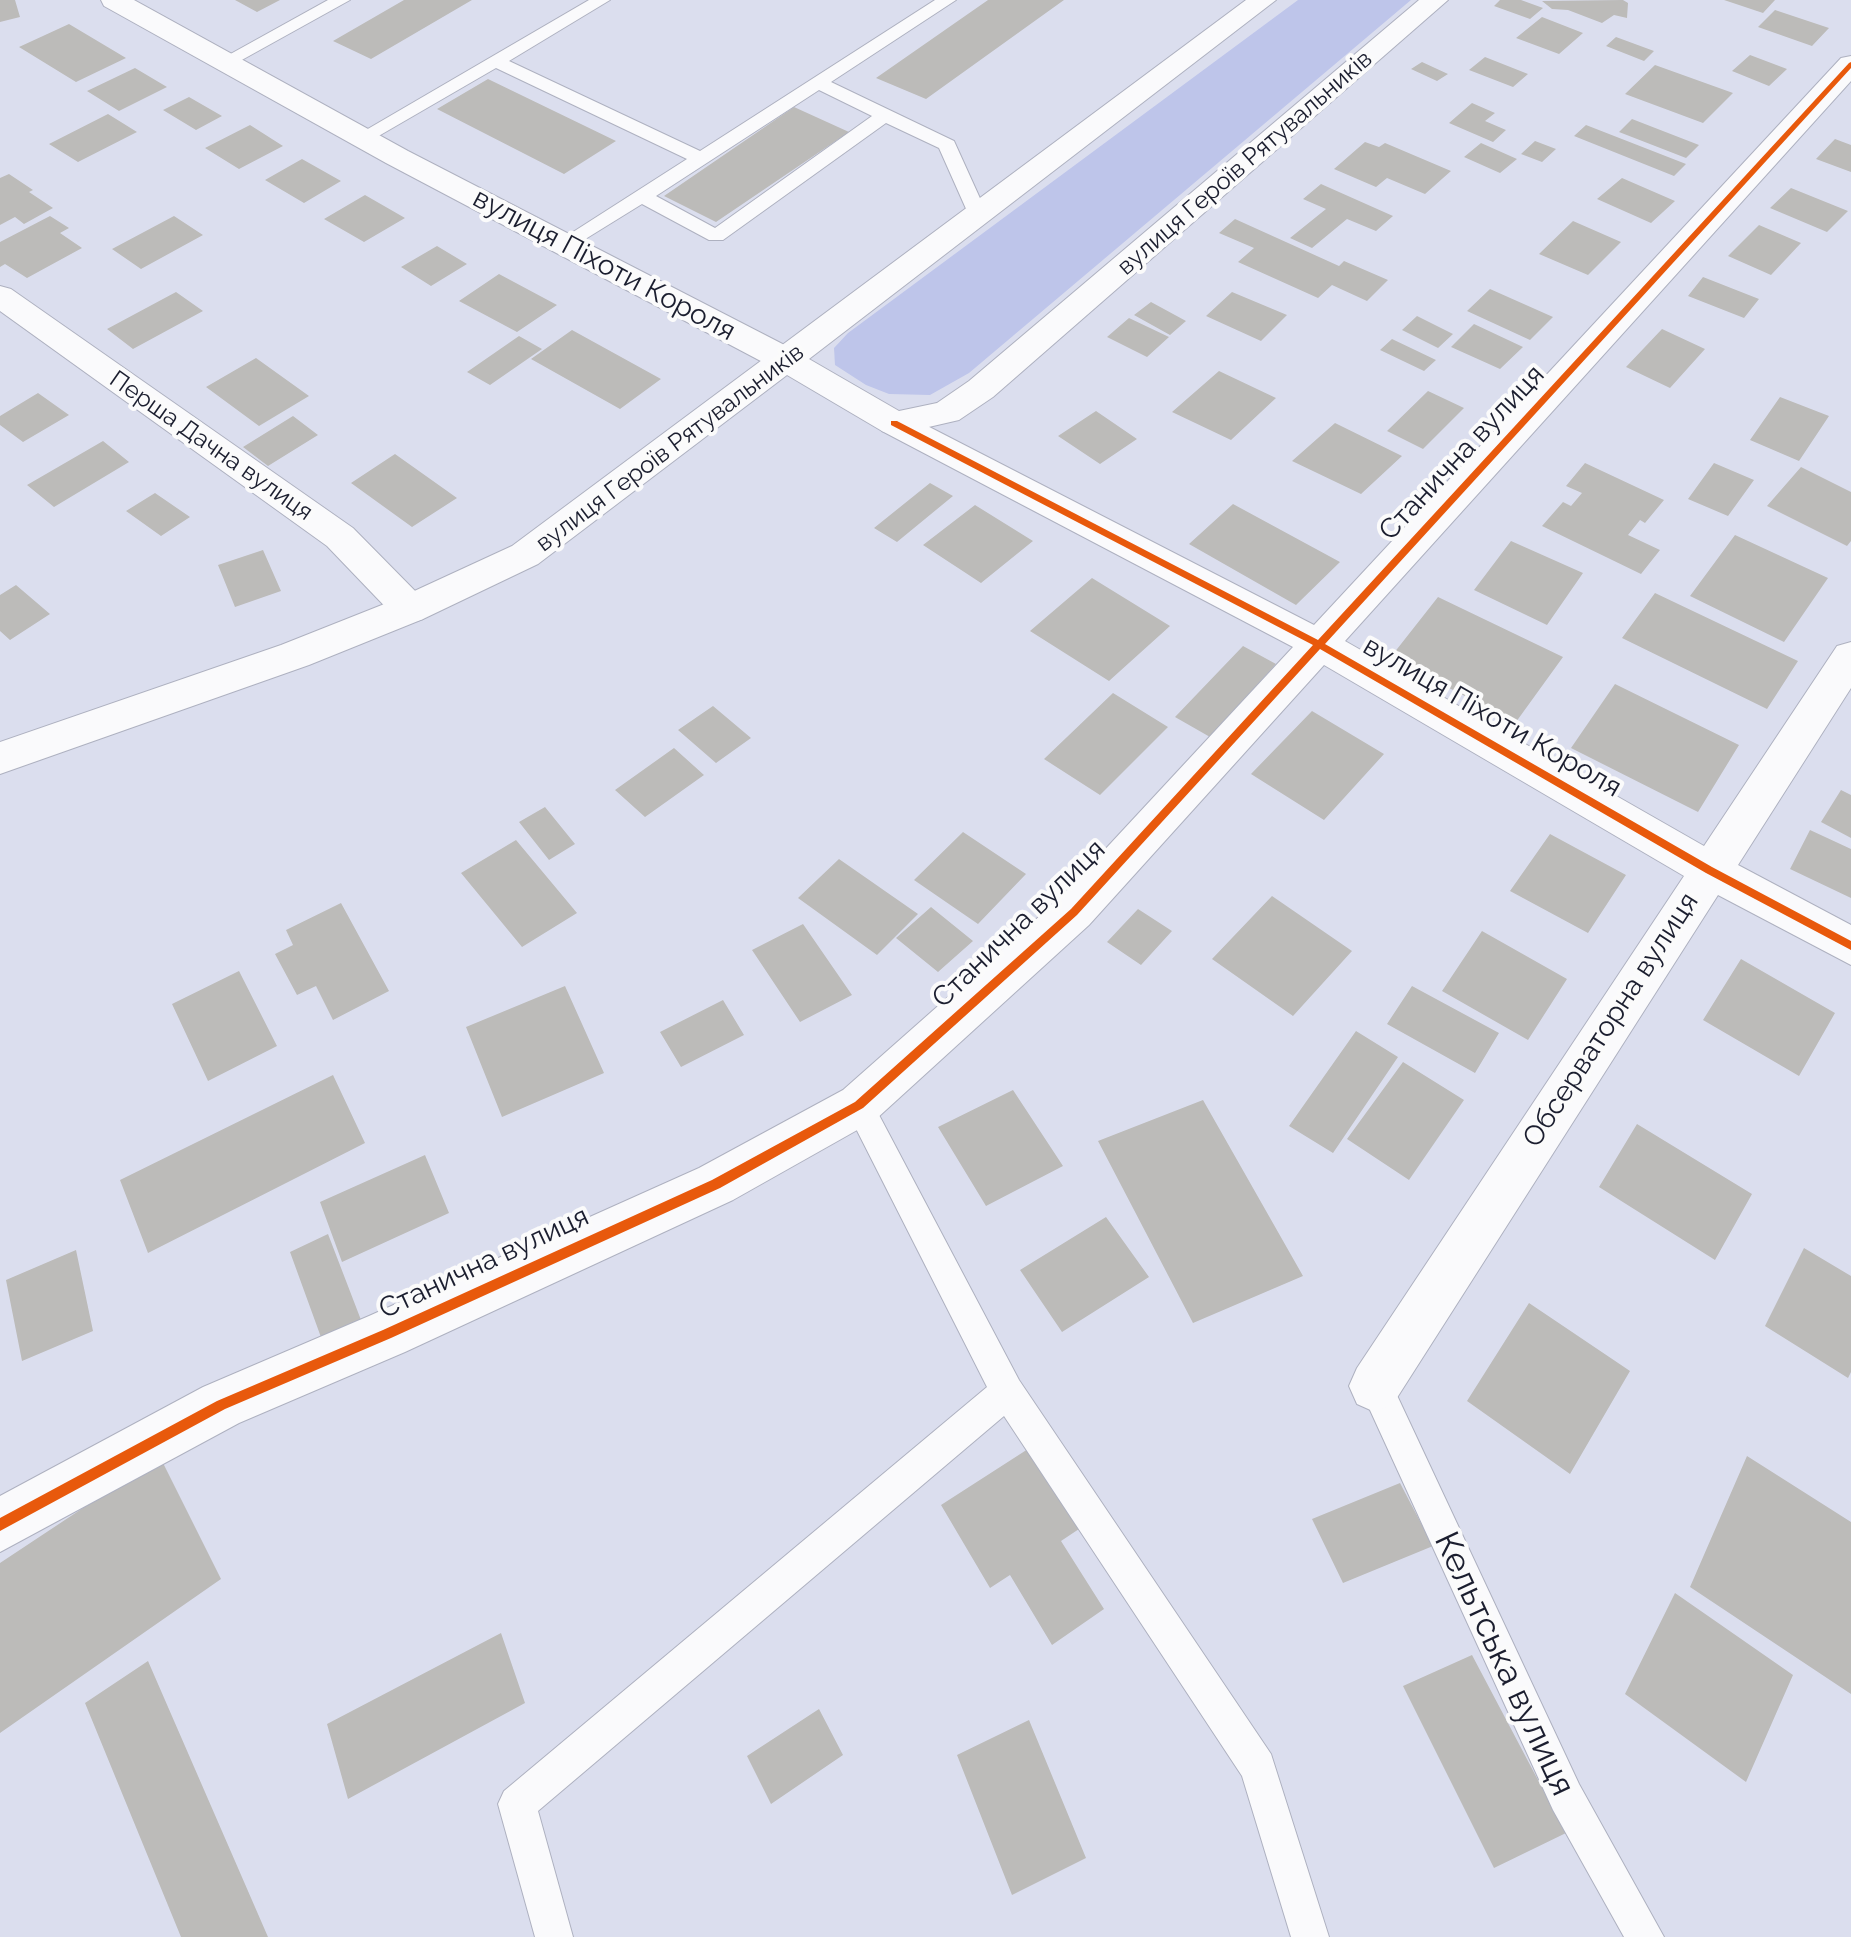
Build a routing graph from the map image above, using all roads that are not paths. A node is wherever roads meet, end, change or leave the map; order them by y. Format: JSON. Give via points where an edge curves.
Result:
{"nodes":[{"id":1,"x":114,"y":0,"type":"edge"},
{"id":2,"x":341,"y":0,"type":"edge"},
{"id":3,"x":601,"y":0,"type":"edge"},
{"id":4,"x":947,"y":0,"type":"edge"},
{"id":5,"x":1263,"y":0,"type":"edge"},
{"id":6,"x":1435,"y":0,"type":"edge"},
{"id":7,"x":495,"y":61,"type":"junction"},
{"id":8,"x":225,"y":62,"type":"junction"},
{"id":9,"x":1851,"y":64,"type":"edge"},
{"id":10,"x":818,"y":83,"type":"junction"},
{"id":11,"x":885,"y":115,"type":"junction"},
{"id":12,"x":363,"y":137,"type":"junction"},
{"id":13,"x":700,"y":158,"type":"junction"},
{"id":14,"x":641,"y":196,"type":"junction"},
{"id":15,"x":978,"y":216,"type":"junction"},
{"id":16,"x":566,"y":245,"type":"junction"},
{"id":17,"x":0,"y":296,"type":"edge"},
{"id":18,"x":786,"y":360,"type":"junction"},
{"id":19,"x":894,"y":423,"type":"junction"},
{"id":20,"x":410,"y":609,"type":"junction"},
{"id":21,"x":1319,"y":644,"type":"junction"},
{"id":22,"x":1851,"y":656,"type":"edge"},
{"id":23,"x":0,"y":758,"type":"edge"},
{"id":24,"x":1709,"y":870,"type":"junction"},
{"id":25,"x":1851,"y":946,"type":"edge"},
{"id":26,"x":859,"y":1105,"type":"junction"},
{"id":27,"x":1375,"y":1386,"type":"joint"},
{"id":28,"x":1007,"y":1392,"type":"junction"},
{"id":29,"x":0,"y":1525,"type":"edge"},
{"id":30,"x":554,"y":1937,"type":"edge"},
{"id":31,"x":1310,"y":1937,"type":"edge"},
{"id":32,"x":1645,"y":1937,"type":"edge"}],
"edges":[{"from":1,"to":8,"type":"street","name":"вулиця Піхоти Короля"},
{"from":2,"to":8,"type":"lane"},
{"from":3,"to":7,"type":"lane"},
{"from":4,"to":10,"type":"lane"},
{"from":5,"to":15,"type":"street","name":"вулиця Героїв Рятувальників"},
{"from":6,"to":19,"type":"street","name":"вулиця Героїв Рятувальників","via":[[981,389],[947,412]]},
{"from":7,"to":12,"type":"lane"},
{"from":7,"to":13,"type":"lane"},
{"from":8,"to":12,"type":"street","name":"вулиця Піхоти Короля"},
{"from":9,"to":21,"type":"street","name":"Станична вулиця"},
{"from":10,"to":11,"type":"lane"},
{"from":10,"to":13,"type":"lane"},
{"from":11,"to":14,"type":"lane","via":[[716,236]]},
{"from":11,"to":15,"type":"lane","via":[[947,145]]},
{"from":12,"to":16,"type":"street","name":"вулиця Піхоти Короля"},
{"from":13,"to":14,"type":"lane"},
{"from":14,"to":16,"type":"lane"},
{"from":15,"to":18,"type":"street","name":"вулиця Героїв Рятувальників"},
{"from":16,"to":18,"type":"street","name":"вулиця Піхоти Короля"},
{"from":17,"to":20,"type":"street","name":"Перша Дачна вулиця","via":[[340,537]]},
{"from":18,"to":19,"type":"street","name":"вулиця Піхоти Короля"},
{"from":18,"to":20,"type":"street","name":"вулиця Героїв Рятувальників","via":[[525,555]]},
{"from":19,"to":21,"type":"street","name":"вулиця Піхоти Короля"},
{"from":20,"to":23,"type":"street","name":"вулиця Героїв Рятувальників"},
{"from":21,"to":24,"type":"street","name":"вулиця Піхоти Короля"},
{"from":21,"to":26,"type":"street","name":"Станична вулиця","via":[[1074,912]]},
{"from":22,"to":24,"type":"street","name":"Обсерваторна вулиця"},
{"from":24,"to":25,"type":"street","name":"вулиця Піхоти Короля"},
{"from":24,"to":27,"type":"street","name":"Обсерваторна вулиця"},
{"from":26,"to":28,"type":"lane"},
{"from":26,"to":29,"type":"street","name":"Станична вулиця","via":[[716,1184],[221,1405]]},
{"from":27,"to":32,"type":"lane","name":"Кельтська вулиця","via":[[1566,1797]]},
{"from":28,"to":30,"type":"lane","via":[[517,1804]]},
{"from":28,"to":31,"type":"lane","via":[[1258,1767]]}]}
